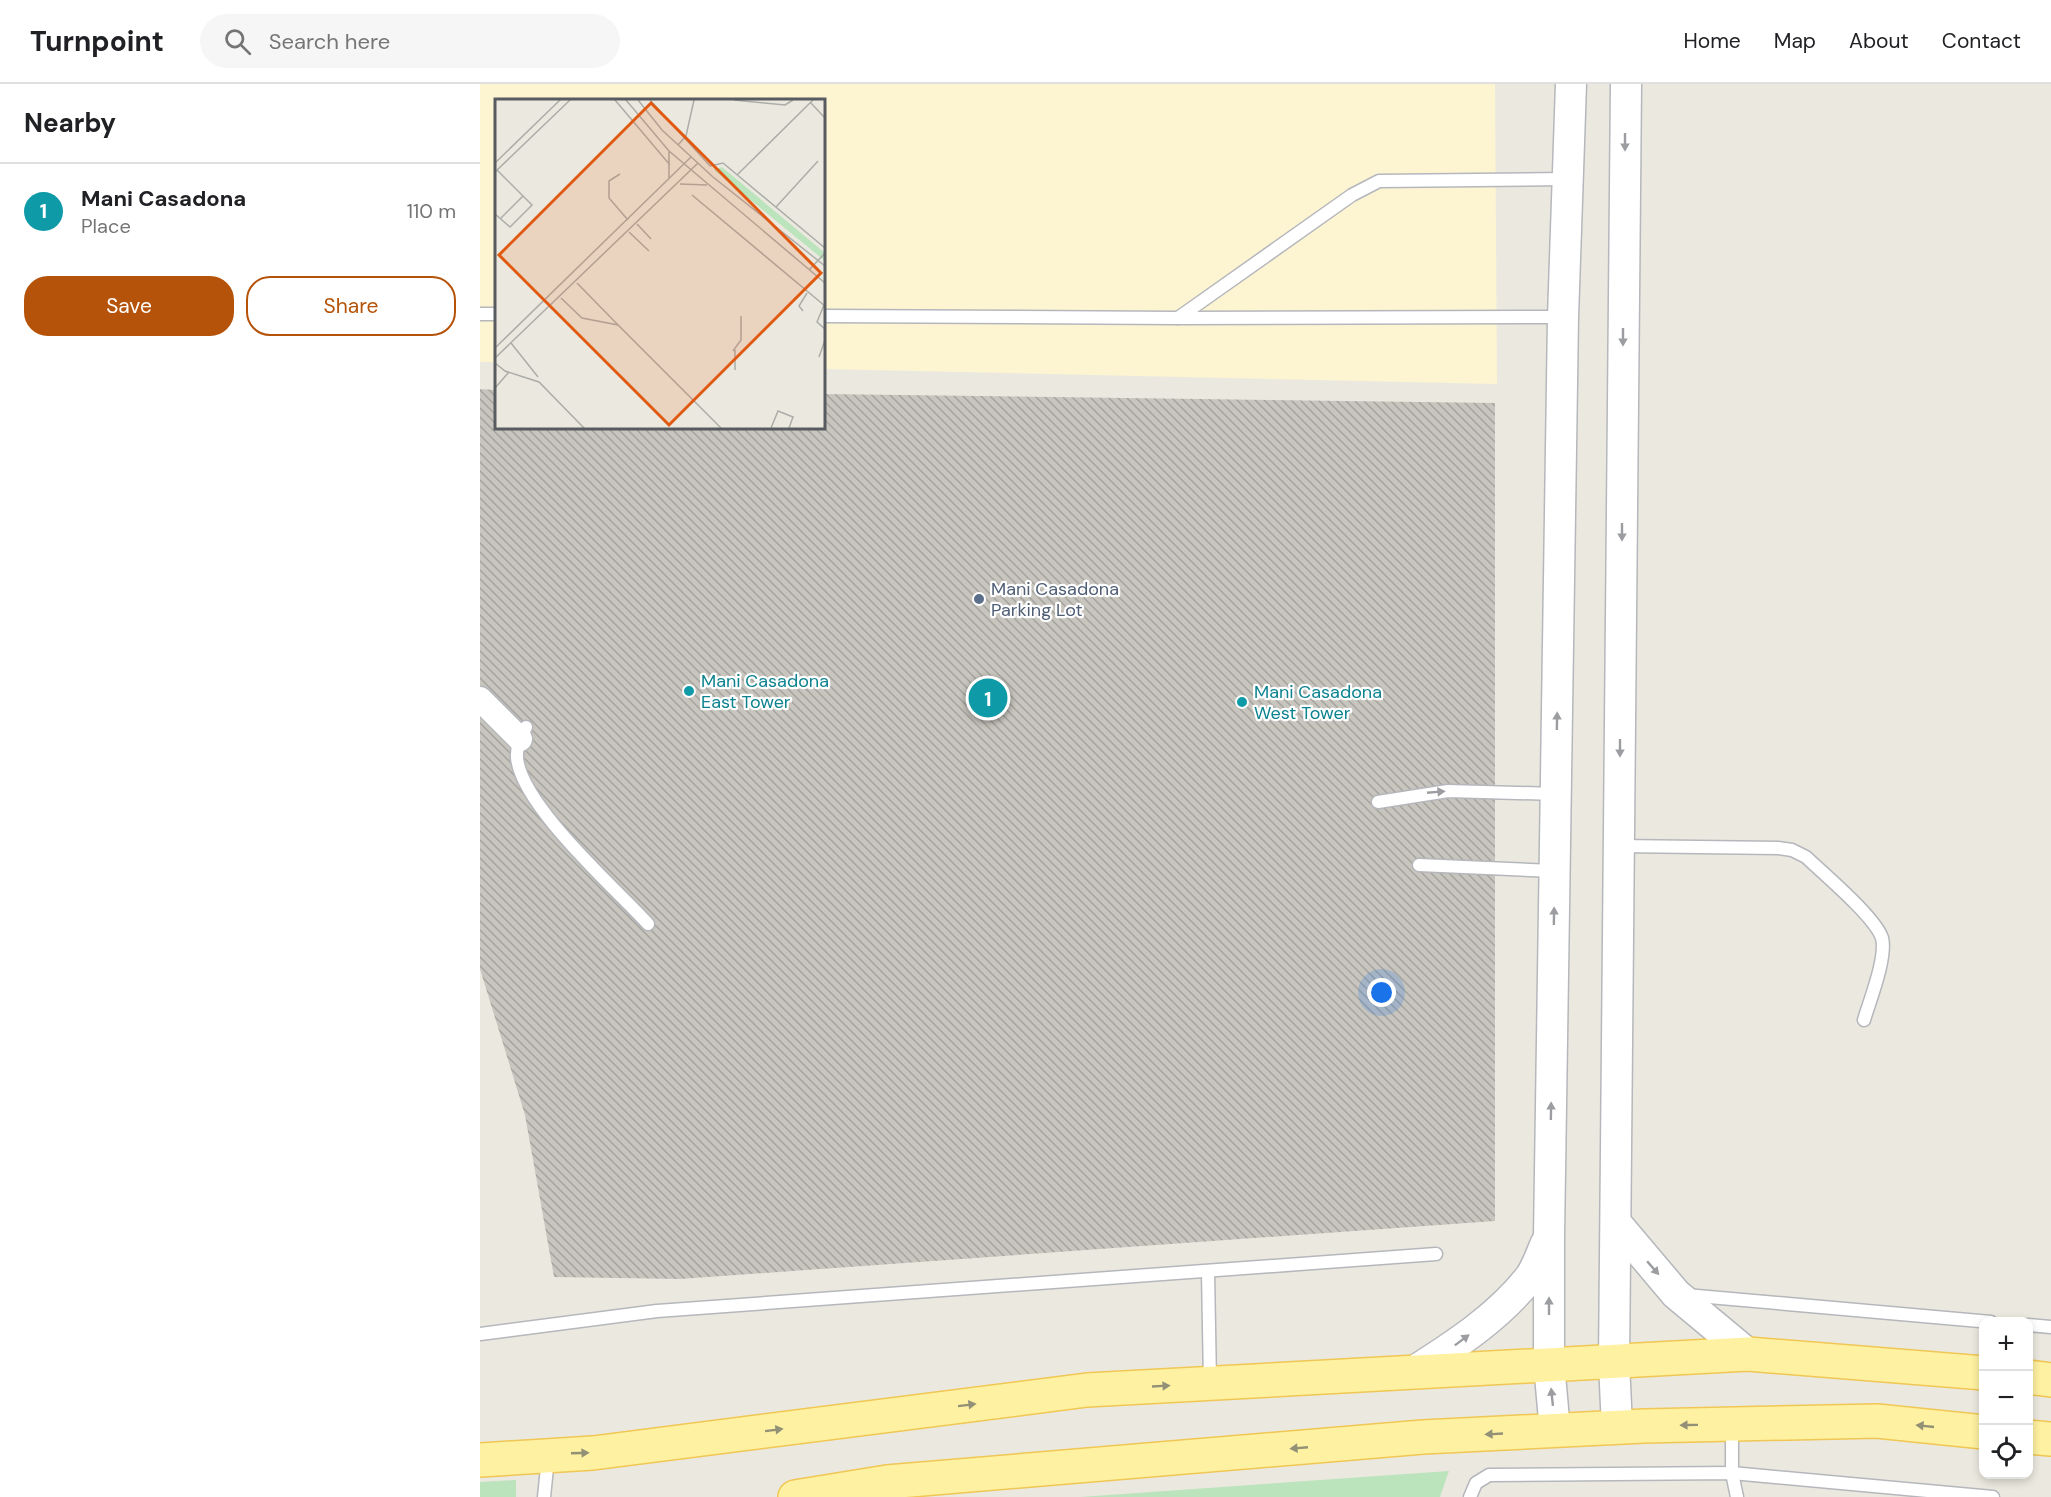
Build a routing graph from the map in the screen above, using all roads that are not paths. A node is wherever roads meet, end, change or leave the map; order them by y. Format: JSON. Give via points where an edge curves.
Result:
{"nodes":[{"id":1,"x":1571,"y":84,"type":"edge"},
{"id":2,"x":1626,"y":84,"type":"edge"},
{"id":3,"x":1566,"y":179,"type":"junction"},
{"id":4,"x":825,"y":316,"type":"edge"},
{"id":5,"x":1563,"y":317,"type":"junction"},
{"id":6,"x":1178,"y":318,"type":"junction"},
{"id":7,"x":480,"y":699,"type":"edge"},
{"id":8,"x":523,"y":733,"type":"joint"},
{"id":9,"x":1556,"y":794,"type":"junction"},
{"id":10,"x":1378,"y":802,"type":"dead end"},
{"id":11,"x":1619,"y":846,"type":"junction"},
{"id":12,"x":1419,"y":865,"type":"dead end"},
{"id":13,"x":1555,"y":871,"type":"junction"},
{"id":14,"x":648,"y":924,"type":"dead end"},
{"id":15,"x":1864,"y":1020,"type":"dead end"},
{"id":16,"x":1616,"y":1223,"type":"junction"},
{"id":17,"x":1549,"y":1237,"type":"junction"},
{"id":18,"x":1436,"y":1254,"type":"dead end"},
{"id":19,"x":1208,"y":1272,"type":"junction"},
{"id":20,"x":1676,"y":1294,"type":"junction"},
{"id":21,"x":1979,"y":1321,"type":"edge"},
{"id":22,"x":2033,"y":1325,"type":"edge"},
{"id":23,"x":2051,"y":1327,"type":"edge"},
{"id":24,"x":480,"y":1334,"type":"edge"},
{"id":25,"x":1748,"y":1354,"type":"junction"},
{"id":26,"x":1614,"y":1363,"type":"junction"},
{"id":27,"x":1549,"y":1364,"type":"junction"},
{"id":28,"x":1413,"y":1372,"type":"junction"},
{"id":29,"x":1979,"y":1373,"type":"edge"},
{"id":30,"x":2033,"y":1378,"type":"edge"},
{"id":31,"x":2051,"y":1380,"type":"edge"},
{"id":32,"x":1210,"y":1383,"type":"junction"},
{"id":33,"x":1731,"y":1424,"type":"junction"},
{"id":34,"x":1617,"y":1427,"type":"junction"},
{"id":35,"x":1556,"y":1431,"type":"junction"},
{"id":36,"x":1979,"y":1432,"type":"edge"},
{"id":37,"x":2033,"y":1437,"type":"edge"},
{"id":38,"x":2051,"y":1439,"type":"edge"},
{"id":39,"x":549,"y":1454,"type":"junction"},
{"id":40,"x":480,"y":1460,"type":"edge"},
{"id":41,"x":1732,"y":1473,"type":"junction"},
{"id":42,"x":544,"y":1497,"type":"edge"},
{"id":43,"x":795,"y":1497,"type":"edge"},
{"id":44,"x":1470,"y":1497,"type":"edge"},
{"id":45,"x":1737,"y":1497,"type":"edge"},
{"id":46,"x":1993,"y":1497,"type":"edge"}],
"edges":[{"from":1,"to":3,"type":"street"},
{"from":2,"to":11,"type":"street","one_way":true},
{"from":3,"to":5,"type":"street"},
{"from":3,"to":6,"type":"lane","via":[[1379,181],[1352,195]]},
{"from":4,"to":6,"type":"lane"},
{"from":5,"to":6,"type":"lane"},
{"from":9,"to":5,"type":"street","one_way":true},
{"from":7,"to":8,"type":"street"},
{"from":8,"to":14,"type":"lane","via":[[517,757],[523,779],[544,813]]},
{"from":10,"to":9,"type":"lane","one_way":true,"via":[[1448,791]]},
{"from":9,"to":13,"type":"street"},
{"from":11,"to":15,"type":"lane","via":[[1778,848],[1806,857],[1875,925],[1882,939],[1882,953]]},
{"from":11,"to":16,"type":"street"},
{"from":12,"to":13,"type":"lane"},
{"from":17,"to":13,"type":"street","one_way":true},
{"from":16,"to":20,"type":"street","one_way":true},
{"from":16,"to":26,"type":"street"},
{"from":27,"to":17,"type":"street","one_way":true},
{"from":28,"to":17,"type":"street","one_way":true,"via":[[1463,1340],[1500,1307],[1530,1276]]},
{"from":18,"to":19,"type":"lane"},
{"from":19,"to":24,"type":"lane","via":[[657,1311]]},
{"from":19,"to":32,"type":"lane"},
{"from":20,"to":21,"type":"lane"},
{"from":20,"to":25,"type":"street"},
{"from":22,"to":23,"type":"lane"},
{"from":25,"to":26,"type":"main road"},
{"from":25,"to":29,"type":"main road"},
{"from":26,"to":27,"type":"main road"},
{"from":26,"to":34,"type":"street"},
{"from":27,"to":28,"type":"main road"},
{"from":35,"to":27,"type":"street","one_way":true},
{"from":28,"to":32,"type":"main road"},
{"from":30,"to":31,"type":"main road"},
{"from":39,"to":32,"type":"main road","one_way":true,"via":[[594,1453],[1087,1390]]},
{"from":33,"to":34,"type":"main road","one_way":true},
{"from":36,"to":33,"type":"main road","one_way":true,"via":[[1877,1421]]},
{"from":33,"to":41,"type":"lane"},
{"from":34,"to":35,"type":"main road"},
{"from":35,"to":43,"type":"main road","one_way":true,"via":[[1412,1438],[899,1481]]},
{"from":37,"to":38,"type":"main road"},
{"from":39,"to":40,"type":"main road"},
{"from":39,"to":42,"type":"lane"},
{"from":41,"to":44,"type":"lane","via":[[1489,1475],[1476,1483]]},
{"from":41,"to":45,"type":"lane"},
{"from":41,"to":46,"type":"lane"}]}
